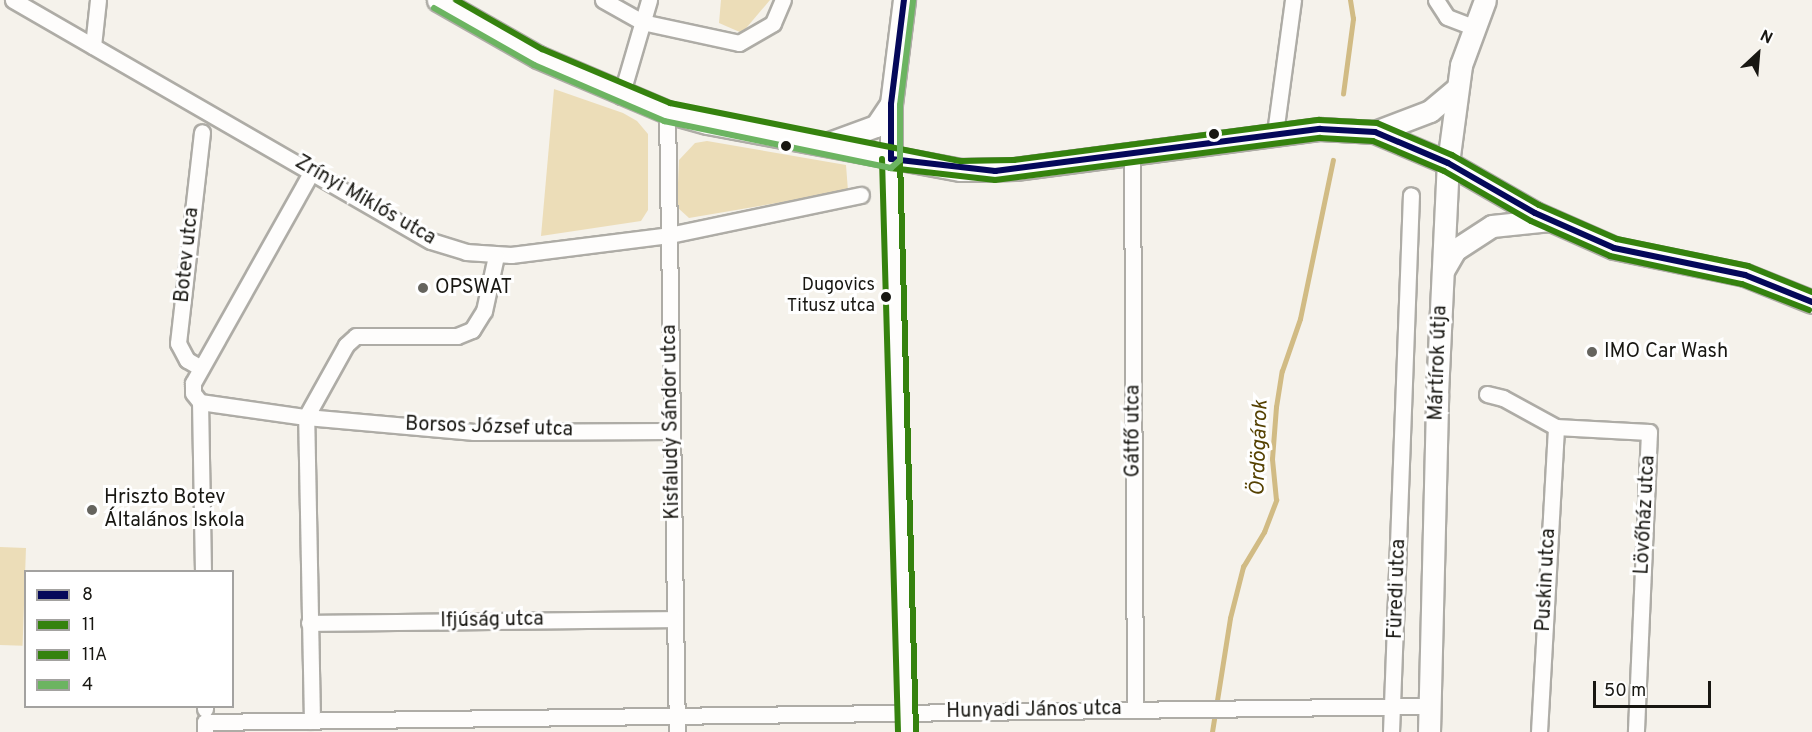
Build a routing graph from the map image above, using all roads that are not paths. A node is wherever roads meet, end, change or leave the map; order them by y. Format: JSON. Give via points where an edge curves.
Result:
{"nodes":[{"id":1,"x":13,"y":0,"type":"edge"},
{"id":2,"x":98,"y":0,"type":"edge"},
{"id":3,"x":438,"y":0,"type":"edge"},
{"id":4,"x":603,"y":0,"type":"edge"},
{"id":5,"x":649,"y":0,"type":"edge"},
{"id":6,"x":783,"y":0,"type":"edge"},
{"id":7,"x":904,"y":0,"type":"edge"},
{"id":8,"x":1293,"y":0,"type":"edge"},
{"id":9,"x":1436,"y":0,"type":"edge"},
{"id":10,"x":1485,"y":0,"type":"edge"},
{"id":11,"x":642,"y":22,"type":"junction"},
{"id":12,"x":1473,"y":27,"type":"junction"},
{"id":13,"x":93,"y":46,"type":"junction"},
{"id":14,"x":1457,"y":88,"type":"junction"},
{"id":15,"x":621,"y":96,"type":"junction"},
{"id":16,"x":891,"y":104,"type":"junction"},
{"id":17,"x":667,"y":112,"type":"junction"},
{"id":18,"x":202,"y":132,"type":"dead end"},
{"id":19,"x":1375,"y":132,"type":"junction"},
{"id":20,"x":1275,"y":133,"type":"junction"},
{"id":21,"x":821,"y":143,"type":"junction"},
{"id":22,"x":1132,"y":153,"type":"junction"},
{"id":23,"x":891,"y":159,"type":"junction"},
{"id":24,"x":1448,"y":163,"type":"junction"},
{"id":25,"x":312,"y":171,"type":"junction"},
{"id":26,"x":861,"y":195,"type":"dead end"},
{"id":27,"x":1411,"y":195,"type":"dead end"},
{"id":28,"x":1550,"y":220,"type":"junction"},
{"id":29,"x":669,"y":235,"type":"junction"},
{"id":30,"x":496,"y":256,"type":"junction"},
{"id":31,"x":1444,"y":271,"type":"junction"},
{"id":32,"x":1812,"y":302,"type":"edge"},
{"id":33,"x":201,"y":368,"type":"junction"},
{"id":34,"x":1487,"y":394,"type":"dead end"},
{"id":35,"x":200,"y":402,"type":"junction"},
{"id":36,"x":306,"y":417,"type":"junction"},
{"id":37,"x":1556,"y":428,"type":"junction"},
{"id":38,"x":672,"y":431,"type":"junction"},
{"id":39,"x":203,"y":570,"type":"edge"},
{"id":40,"x":675,"y":620,"type":"junction"},
{"id":41,"x":309,"y":623,"type":"junction"},
{"id":42,"x":1431,"y":706,"type":"junction"},
{"id":43,"x":1394,"y":707,"type":"junction"},
{"id":44,"x":1135,"y":710,"type":"junction"},
{"id":45,"x":907,"y":713,"type":"junction"},
{"id":46,"x":677,"y":716,"type":"junction"},
{"id":47,"x":205,"y":717,"type":"edge"},
{"id":48,"x":312,"y":721,"type":"junction"},
{"id":49,"x":677,"y":732,"type":"edge"},
{"id":50,"x":908,"y":732,"type":"edge"},
{"id":51,"x":1391,"y":732,"type":"edge"},
{"id":52,"x":1430,"y":732,"type":"edge"},
{"id":53,"x":1539,"y":732,"type":"edge"},
{"id":54,"x":1636,"y":732,"type":"edge"}],
"edges":[{"from":1,"to":13,"type":"street","name":"Zrínyi Miklós utca"},
{"from":2,"to":13,"type":"street"},
{"from":3,"to":15,"type":"street","via":[[538,57]]},
{"from":4,"to":11,"type":"street"},
{"from":5,"to":11,"type":"street"},
{"from":6,"to":11,"type":"street","via":[[773,23],[739,43]]},
{"from":7,"to":16,"type":"street"},
{"from":8,"to":20,"type":"street"},
{"from":9,"to":12,"type":"street","via":[[1448,17]]},
{"from":10,"to":12,"type":"street","name":"Mártírok útja"},
{"from":11,"to":15,"type":"street"},
{"from":12,"to":14,"type":"street","name":"Mártírok útja"},
{"from":13,"to":25,"type":"street","name":"Zrínyi Miklós utca"},
{"from":14,"to":19,"type":"street","via":[[1430,111]]},
{"from":14,"to":24,"type":"street","name":"Mártírok útja"},
{"from":15,"to":17,"type":"street"},
{"from":16,"to":21,"type":"street","via":[[876,126],[852,138]]},
{"from":16,"to":23,"type":"street"},
{"from":17,"to":21,"type":"street"},
{"from":17,"to":29,"type":"street","name":"Kisfaludy Sándor utca"},
{"from":18,"to":33,"type":"street","name":"Botev utca","via":[[178,343],[187,360]]},
{"from":19,"to":20,"type":"street","via":[[1320,129]]},
{"from":19,"to":24,"type":"street"},
{"from":20,"to":22,"type":"street"},
{"from":21,"to":23,"type":"street"},
{"from":22,"to":23,"type":"street","via":[[995,171]]},
{"from":22,"to":44,"type":"street","name":"Gátfő utca"},
{"from":23,"to":45,"type":"street"},
{"from":24,"to":28,"type":"street"},
{"from":24,"to":31,"type":"street","name":"Mártírok útja"},
{"from":25,"to":30,"type":"street","name":"Zrínyi Miklós utca","via":[[431,241]]},
{"from":25,"to":33,"type":"street"},
{"from":26,"to":29,"type":"street","name":"Zrínyi Miklós utca"},
{"from":27,"to":43,"type":"street","name":"Füredi utca"},
{"from":28,"to":31,"type":"street","via":[[1492,226],[1455,250]]},
{"from":28,"to":32,"type":"street","via":[[1614,248],[1745,275]]},
{"from":29,"to":30,"type":"street","name":"Zrínyi Miklós utca"},
{"from":29,"to":38,"type":"street","name":"Kisfaludy Sándor utca"},
{"from":30,"to":36,"type":"street","via":[[484,311],[472,330],[457,336],[356,336],[346,345]]},
{"from":31,"to":42,"type":"street","name":"Mártírok útja","via":[[1437,394]]},
{"from":33,"to":35,"type":"street","via":[[193,383],[193,393]]},
{"from":34,"to":37,"type":"street","name":"Lövőház utca","via":[[1503,398]]},
{"from":35,"to":36,"type":"street","name":"Borsos József utca"},
{"from":35,"to":39,"type":"street"},
{"from":36,"to":38,"type":"street","name":"Borsos József utca","via":[[474,432]]},
{"from":36,"to":41,"type":"street"},
{"from":37,"to":53,"type":"street","name":"Puskin utca"},
{"from":37,"to":54,"type":"street","name":"Lövőház utca","via":[[1649,432]]},
{"from":38,"to":40,"type":"street","name":"Kisfaludy Sándor utca"},
{"from":40,"to":41,"type":"street","name":"Ifjúság utca"},
{"from":40,"to":46,"type":"street","name":"Kisfaludy Sándor utca"},
{"from":41,"to":48,"type":"street"},
{"from":42,"to":43,"type":"street","name":"Hunyadi János utca"},
{"from":42,"to":52,"type":"street","name":"Mártírok útja"},
{"from":43,"to":44,"type":"street","name":"Hunyadi János utca"},
{"from":43,"to":51,"type":"street","name":"Füredi utca"},
{"from":44,"to":45,"type":"street","name":"Hunyadi János utca"},
{"from":45,"to":46,"type":"street","name":"Hunyadi János utca"},
{"from":45,"to":50,"type":"street"},
{"from":46,"to":48,"type":"street","name":"Hunyadi János utca"},
{"from":46,"to":49,"type":"street","name":"Kisfaludy Sándor utca"},
{"from":47,"to":48,"type":"street","name":"Hunyadi János utca"}]}
